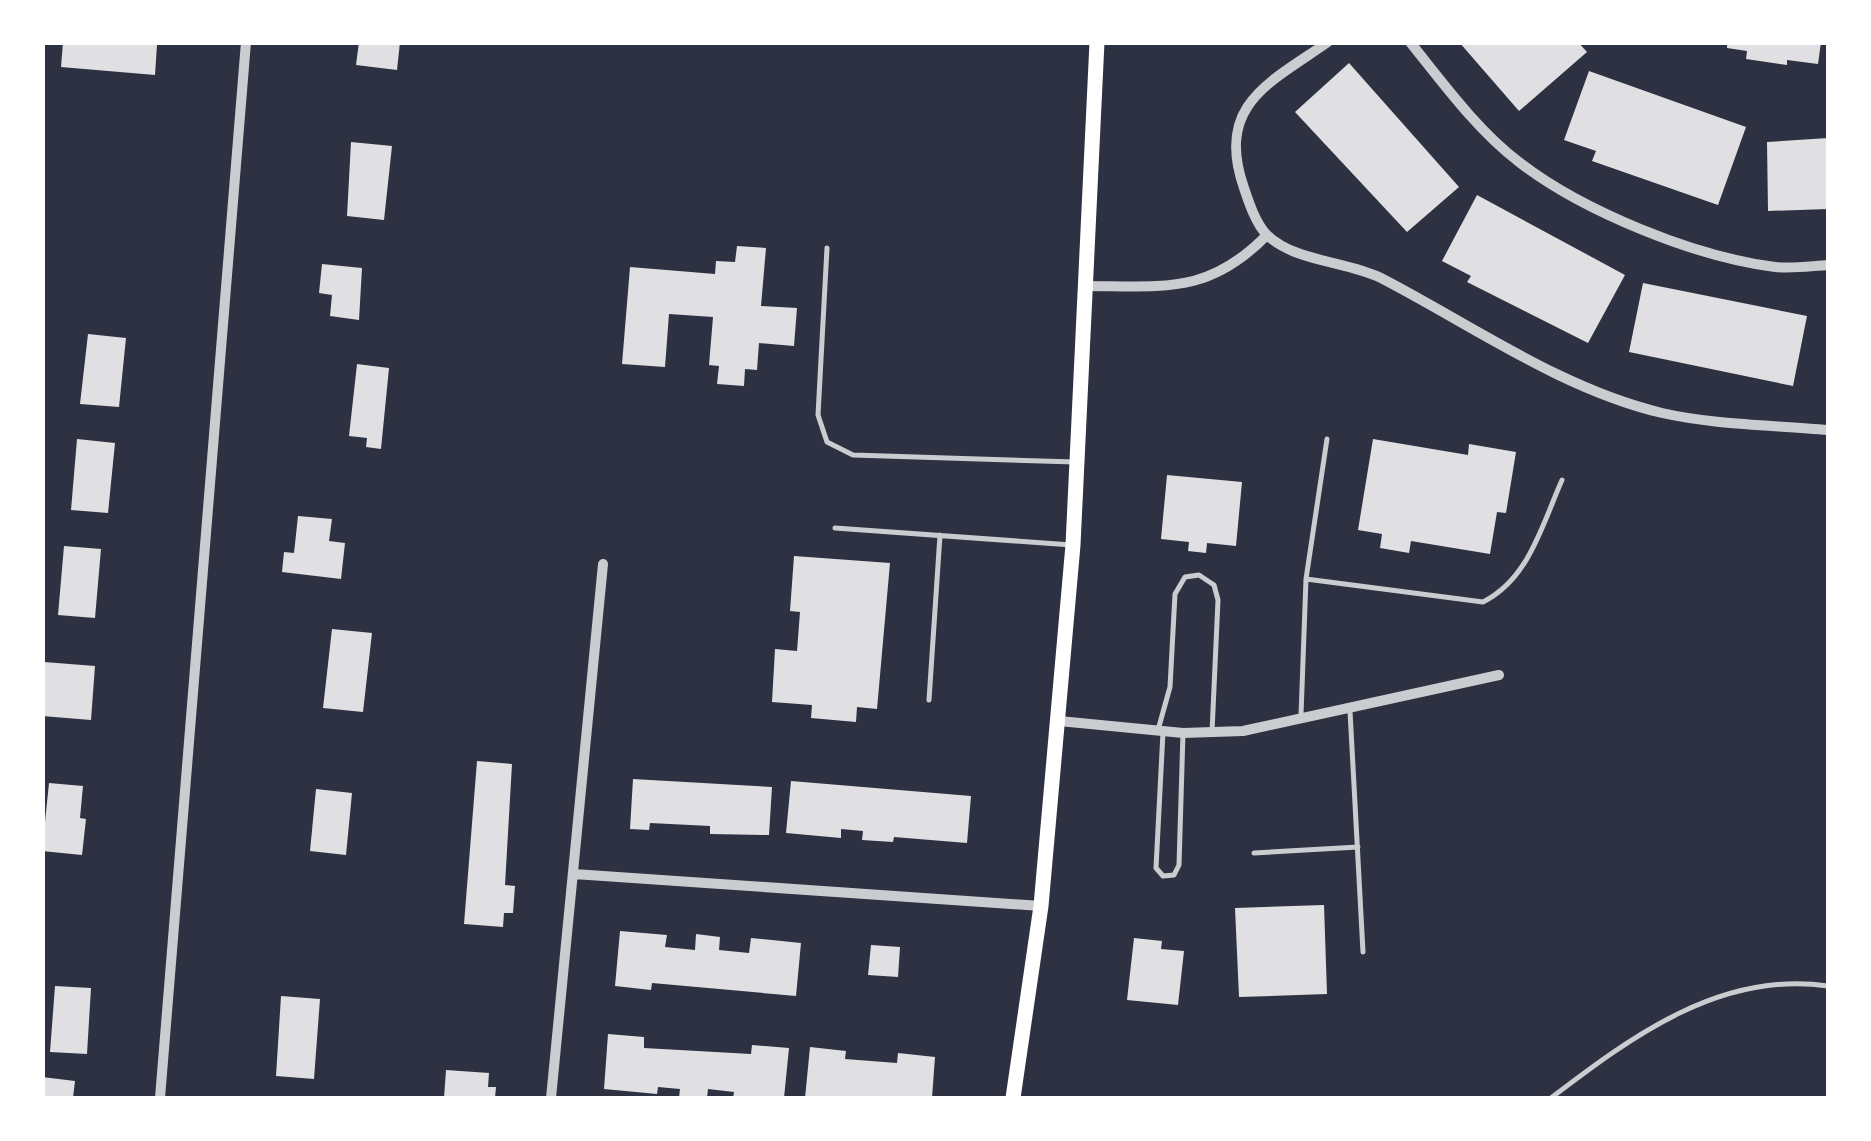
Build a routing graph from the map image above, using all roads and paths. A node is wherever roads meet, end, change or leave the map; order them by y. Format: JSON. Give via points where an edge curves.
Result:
{"nodes":[{"id":1,"x":246,"y":42,"type":"edge"},
{"id":2,"x":1096,"y":42,"type":"edge"},
{"id":3,"x":1328,"y":42,"type":"edge"},
{"id":4,"x":1410,"y":42,"type":"edge"},
{"id":5,"x":1267,"y":236,"type":"junction"},
{"id":6,"x":827,"y":248,"type":"dead end"},
{"id":7,"x":1828,"y":265,"type":"edge"},
{"id":8,"x":1086,"y":286,"type":"junction"},
{"id":9,"x":1828,"y":430,"type":"edge"},
{"id":10,"x":1327,"y":439,"type":"dead end"},
{"id":11,"x":1078,"y":462,"type":"junction"},
{"id":12,"x":1562,"y":480,"type":"dead end"},
{"id":13,"x":835,"y":528,"type":"dead end"},
{"id":14,"x":940,"y":535,"type":"junction"},
{"id":15,"x":1073,"y":546,"type":"junction"},
{"id":16,"x":602,"y":564,"type":"dead end"},
{"id":17,"x":1306,"y":579,"type":"junction"},
{"id":18,"x":1499,"y":675,"type":"dead end"},
{"id":19,"x":929,"y":700,"type":"dead end"},
{"id":20,"x":1350,"y":708,"type":"junction"},
{"id":21,"x":1301,"y":718,"type":"junction"},
{"id":22,"x":1059,"y":721,"type":"junction"},
{"id":23,"x":1160,"y":732,"type":"junction"},
{"id":24,"x":1212,"y":732,"type":"junction"},
{"id":25,"x":1183,"y":733,"type":"junction"},
{"id":26,"x":1358,"y":846,"type":"junction"},
{"id":27,"x":1254,"y":853,"type":"dead end"},
{"id":28,"x":574,"y":874,"type":"junction"},
{"id":29,"x":1042,"y":906,"type":"junction"},
{"id":30,"x":1363,"y":952,"type":"dead end"},
{"id":31,"x":1828,"y":986,"type":"edge"},
{"id":32,"x":160,"y":1098,"type":"edge"},
{"id":33,"x":551,"y":1098,"type":"edge"},
{"id":34,"x":1013,"y":1098,"type":"edge"},
{"id":35,"x":1550,"y":1098,"type":"edge"}],
"edges":[{"from":1,"to":32,"type":"street"},
{"from":2,"to":8,"type":"main road"},
{"from":3,"to":5,"type":"street","via":[[1241,111],[1236,167]]},
{"from":4,"to":7,"type":"street","via":[[1518,162],[1595,208],[1712,253],[1776,268]]},
{"from":5,"to":8,"type":"street","via":[[1237,266],[1208,279]]},
{"from":5,"to":9,"type":"street","via":[[1378,277],[1564,376],[1661,412]]},
{"from":6,"to":11,"type":"lane","via":[[818,415],[827,442],[854,455]]},
{"from":8,"to":11,"type":"main road"},
{"from":10,"to":17,"type":"lane"},
{"from":11,"to":15,"type":"main road"},
{"from":12,"to":17,"type":"lane","via":[[1523,566],[1507,590],[1482,602]]},
{"from":13,"to":14,"type":"lane"},
{"from":14,"to":15,"type":"lane"},
{"from":14,"to":19,"type":"lane"},
{"from":15,"to":22,"type":"main road"},
{"from":16,"to":28,"type":"street"},
{"from":17,"to":21,"type":"lane"},
{"from":18,"to":20,"type":"street"},
{"from":20,"to":21,"type":"street"},
{"from":20,"to":26,"type":"lane"},
{"from":21,"to":24,"type":"street"},
{"from":22,"to":23,"type":"street"},
{"from":22,"to":29,"type":"main road"},
{"from":23,"to":24,"type":"lane","via":[[1176,594],[1184,577],[1198,575],[1214,585],[1218,600]]},
{"from":23,"to":25,"type":"street"},
{"from":23,"to":25,"type":"lane","via":[[1156,868],[1163,876],[1179,866]]},
{"from":24,"to":25,"type":"street"},
{"from":26,"to":27,"type":"lane"},
{"from":26,"to":30,"type":"lane"},
{"from":28,"to":29,"type":"street"},
{"from":28,"to":33,"type":"street"},
{"from":29,"to":34,"type":"main road"},
{"from":31,"to":35,"type":"lane","via":[[1766,986],[1676,1014]]}]}
